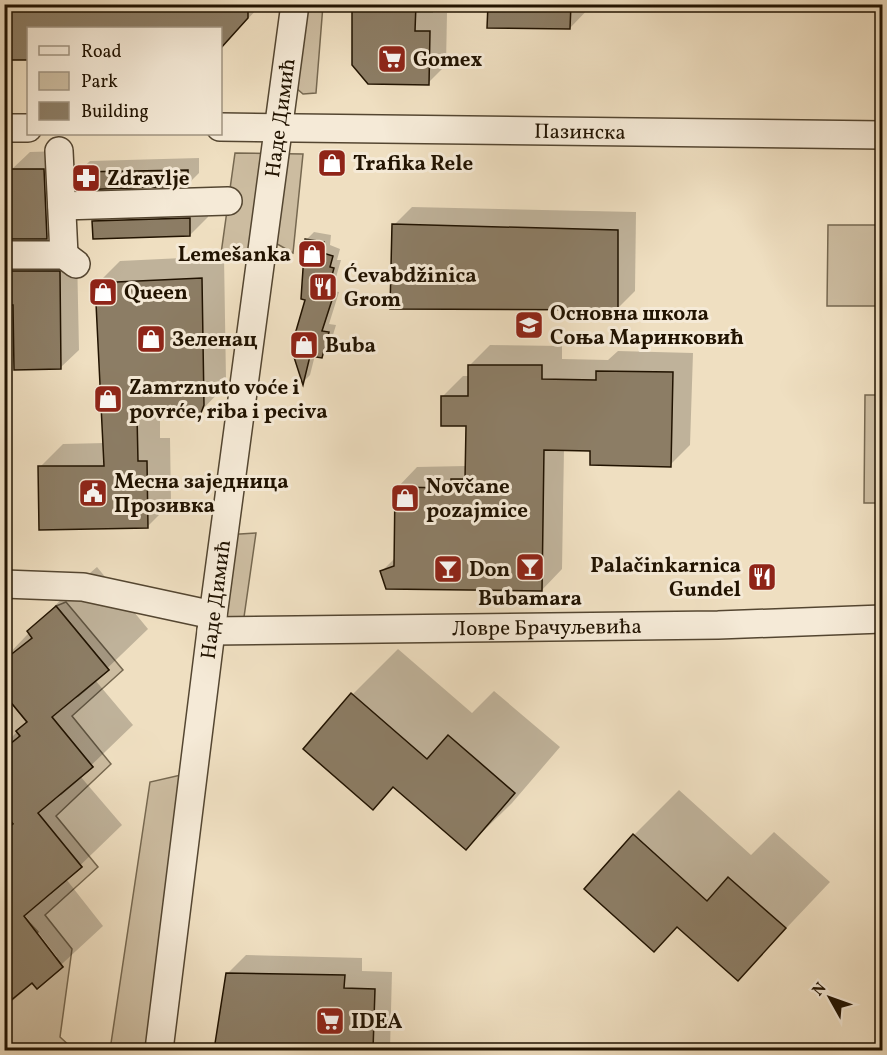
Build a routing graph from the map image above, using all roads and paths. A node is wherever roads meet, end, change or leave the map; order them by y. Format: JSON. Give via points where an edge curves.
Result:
{"nodes":[{"id":1,"x":295,"y":4,"type":"edge"},
{"id":2,"x":278,"y":126,"type":"junction"},
{"id":3,"x":222,"y":127,"type":"edge"},
{"id":4,"x":4,"y":128,"type":"edge"},
{"id":5,"x":27,"y":128,"type":"edge"},
{"id":6,"x":882,"y":135,"type":"edge"},
{"id":7,"x":59,"y":151,"type":"dead end"},
{"id":8,"x":228,"y":201,"type":"dead end"},
{"id":9,"x":62,"y":206,"type":"junction"},
{"id":10,"x":4,"y":255,"type":"edge"},
{"id":11,"x":4,"y":584,"type":"edge"},
{"id":12,"x":882,"y":619,"type":"edge"},
{"id":13,"x":212,"y":623,"type":"junction"},
{"id":14,"x":159,"y":1050,"type":"edge"}],
"edges":[{"from":1,"to":2,"type":"street","name":"Наде Димић"},
{"from":2,"to":3,"type":"street","name":"Пазинска"},
{"from":2,"to":6,"type":"street","name":"Пазинска"},
{"from":2,"to":13,"type":"street","name":"Наде Димић"},
{"from":4,"to":5,"type":"street"},
{"from":7,"to":9,"type":"street"},
{"from":8,"to":9,"type":"street"},
{"from":9,"to":10,"type":"street","via":[[70,259]]},
{"from":11,"to":13,"type":"street","name":"Ловре Брачуљевића","via":[[83,587]]},
{"from":12,"to":13,"type":"street","name":"Ловре Брачуљевића","via":[[718,625]]},
{"from":13,"to":14,"type":"street","name":"Наде Димић"}]}
